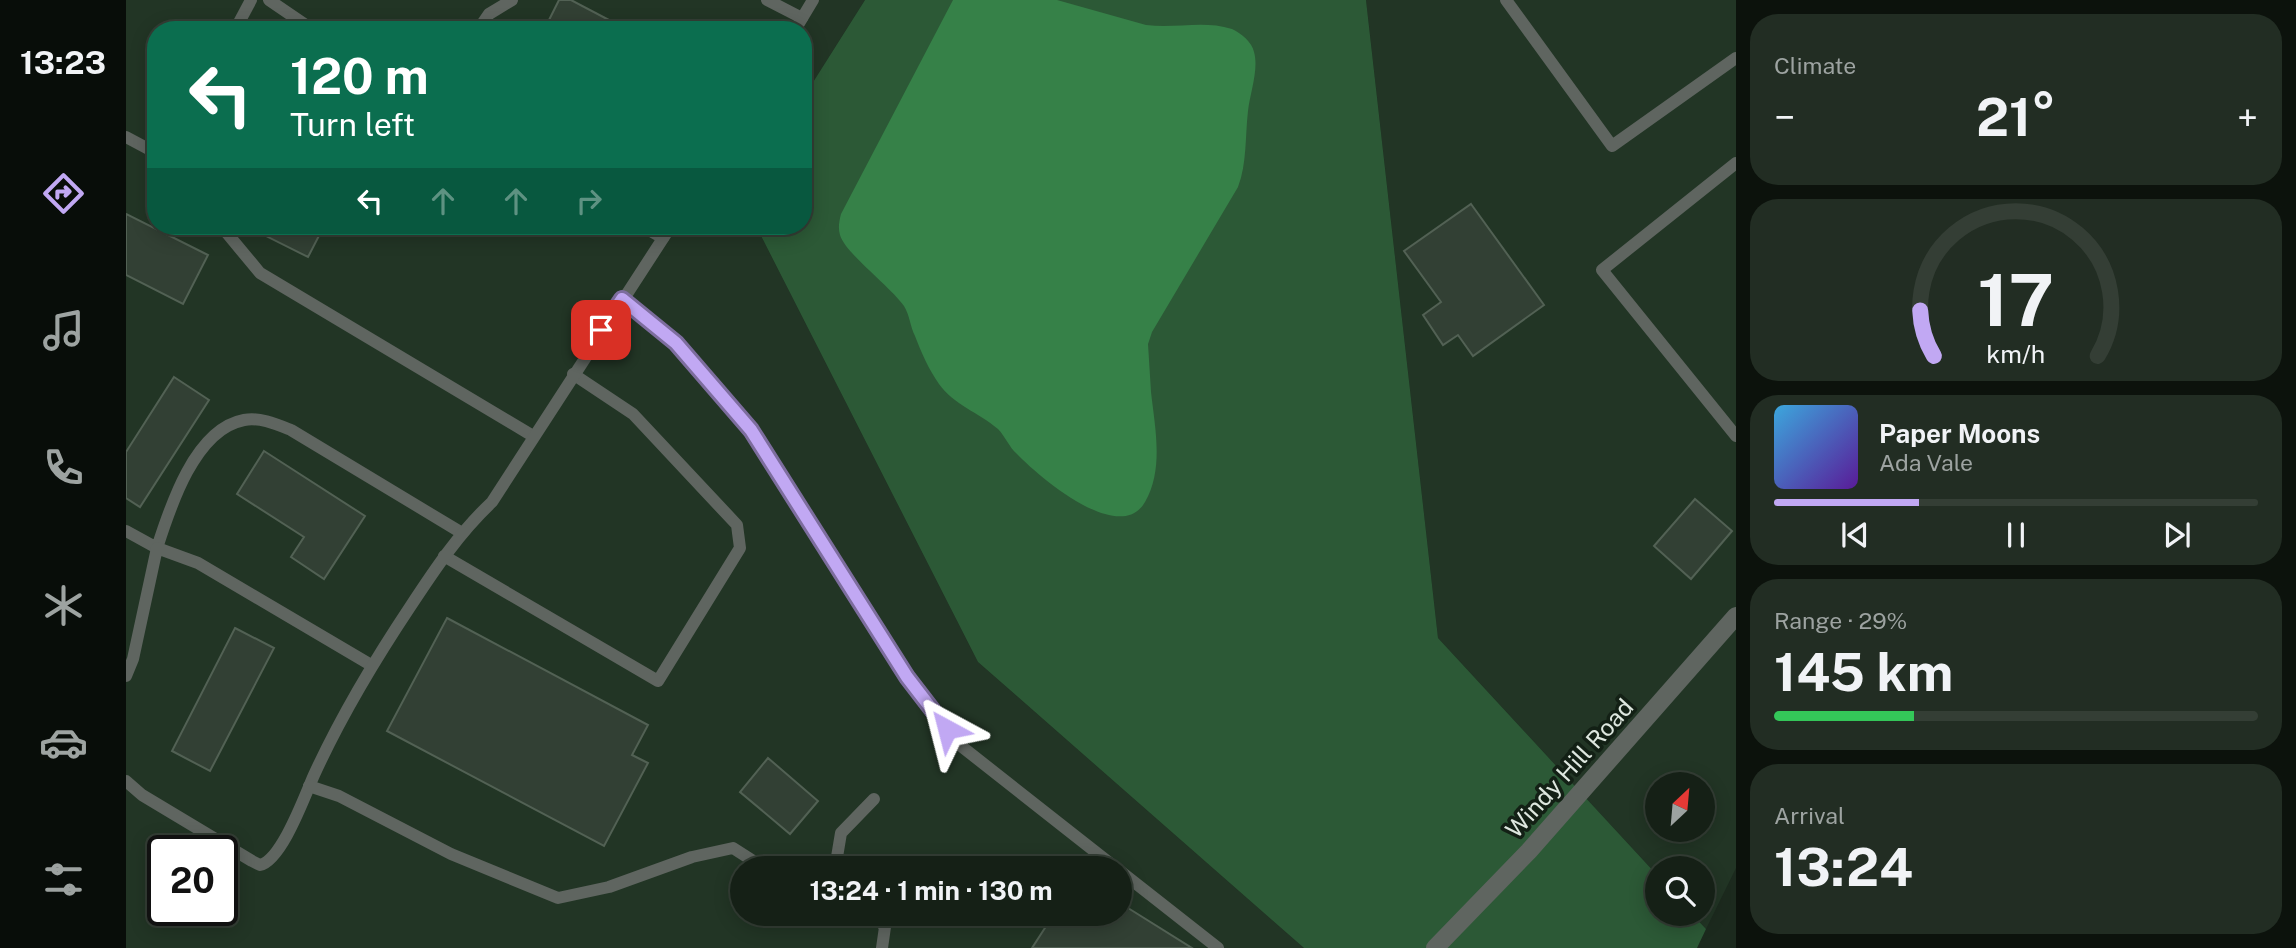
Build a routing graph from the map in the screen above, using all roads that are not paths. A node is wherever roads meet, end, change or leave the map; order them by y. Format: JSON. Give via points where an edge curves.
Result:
{"nodes":[{"id":1,"x":251,"y":0,"type":"edge"},
{"id":2,"x":269,"y":0,"type":"edge"},
{"id":3,"x":512,"y":0,"type":"edge"},
{"id":4,"x":767,"y":0,"type":"edge"},
{"id":5,"x":813,"y":0,"type":"edge"},
{"id":6,"x":1506,"y":0,"type":"edge"},
{"id":7,"x":240,"y":21,"type":"edge"},
{"id":8,"x":300,"y":21,"type":"edge"},
{"id":9,"x":484,"y":21,"type":"edge"},
{"id":10,"x":794,"y":21,"type":"edge"},
{"id":11,"x":800,"y":21,"type":"edge"},
{"id":12,"x":1736,"y":58,"type":"edge"},
{"id":13,"x":126,"y":137,"type":"edge"},
{"id":14,"x":147,"y":148,"type":"edge"},
{"id":15,"x":1736,"y":163,"type":"edge"},
{"id":16,"x":228,"y":235,"type":"edge"},
{"id":17,"x":658,"y":235,"type":"edge"},
{"id":18,"x":665,"y":235,"type":"edge"},
{"id":19,"x":663,"y":238,"type":"junction"},
{"id":20,"x":622,"y":299,"type":"junction"},
{"id":21,"x":573,"y":374,"type":"junction"},
{"id":22,"x":533,"y":436,"type":"junction"},
{"id":23,"x":1736,"y":436,"type":"edge"},
{"id":24,"x":126,"y":531,"type":"edge"},
{"id":25,"x":462,"y":533,"type":"junction"},
{"id":26,"x":157,"y":548,"type":"junction"},
{"id":27,"x":444,"y":556,"type":"junction"},
{"id":28,"x":1736,"y":617,"type":"edge"},
{"id":29,"x":371,"y":665,"type":"junction"},
{"id":30,"x":126,"y":676,"type":"edge"},
{"id":31,"x":126,"y":781,"type":"edge"},
{"id":32,"x":309,"y":786,"type":"junction"},
{"id":33,"x":874,"y":799,"type":"dead end"},
{"id":34,"x":745,"y":856,"type":"edge"},
{"id":35,"x":838,"y":856,"type":"edge"},
{"id":36,"x":1101,"y":856,"type":"edge"},
{"id":37,"x":1132,"y":880,"type":"edge"},
{"id":38,"x":884,"y":926,"type":"edge"},
{"id":39,"x":882,"y":948,"type":"edge"},
{"id":40,"x":1218,"y":948,"type":"edge"},
{"id":41,"x":1435,"y":948,"type":"edge"}],
"edges":[{"from":1,"to":7,"type":"lane"},
{"from":2,"to":8,"type":"lane"},
{"from":3,"to":9,"type":"lane"},
{"from":4,"to":10,"type":"lane"},
{"from":5,"to":11,"type":"lane"},
{"from":6,"to":12,"type":"lane","via":[[1612,146]]},
{"from":13,"to":14,"type":"lane"},
{"from":15,"to":23,"type":"lane","via":[[1602,270]]},
{"from":16,"to":22,"type":"lane","via":[[260,273]]},
{"from":17,"to":19,"type":"lane"},
{"from":18,"to":19,"type":"lane"},
{"from":19,"to":20,"type":"lane"},
{"from":20,"to":21,"type":"lane"},
{"from":20,"to":36,"type":"lane","via":[[676,343],[751,430],[907,677],[961,746]]},
{"from":21,"to":22,"type":"lane"},
{"from":21,"to":27,"type":"lane","via":[[633,414],[737,525],[740,548],[658,681]]},
{"from":22,"to":25,"type":"lane","via":[[492,502]]},
{"from":24,"to":26,"type":"lane"},
{"from":25,"to":26,"type":"lane","via":[[291,430],[247,419],[217,433],[198,456],[176,492]]},
{"from":25,"to":27,"type":"lane"},
{"from":26,"to":29,"type":"lane","via":[[198,563]]},
{"from":26,"to":30,"type":"lane"},
{"from":27,"to":29,"type":"lane"},
{"from":28,"to":41,"type":"street","name":"Windy Hill Road","via":[[1538,841]]},
{"from":29,"to":32,"type":"lane"},
{"from":31,"to":32,"type":"lane","via":[[260,865],[270,861],[291,828]]},
{"from":32,"to":34,"type":"lane","via":[[339,796],[451,854],[558,898],[609,887],[692,857],[733,848]]},
{"from":33,"to":35,"type":"lane","via":[[841,834]]},
{"from":37,"to":40,"type":"lane"},
{"from":38,"to":39,"type":"lane"}]}
